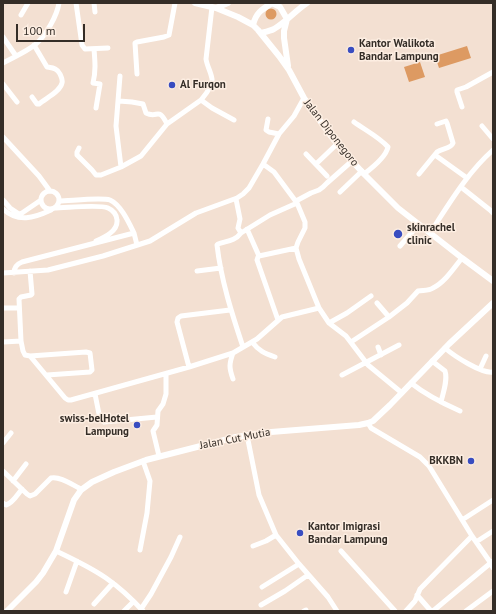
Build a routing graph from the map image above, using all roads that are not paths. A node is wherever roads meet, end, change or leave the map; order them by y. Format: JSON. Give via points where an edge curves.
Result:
{"nodes":[{"id":1,"x":28,"y":3,"type":"edge"},
{"id":2,"x":59,"y":3,"type":"edge"},
{"id":3,"x":76,"y":3,"type":"edge"},
{"id":4,"x":94,"y":3,"type":"edge"},
{"id":5,"x":175,"y":3,"type":"edge"},
{"id":6,"x":195,"y":3,"type":"edge"},
{"id":7,"x":228,"y":3,"type":"edge"},
{"id":8,"x":272,"y":3,"type":"edge"},
{"id":9,"x":307,"y":3,"type":"edge"},
{"id":10,"x":214,"y":8,"type":"junction"},
{"id":11,"x":95,"y":12,"type":"dead end"},
{"id":12,"x":21,"y":15,"type":"dead end"},
{"id":13,"x":287,"y":19,"type":"junction"},
{"id":14,"x":253,"y":26,"type":"junction"},
{"id":15,"x":261,"y":33,"type":"junction"},
{"id":16,"x":3,"y":37,"type":"edge"},
{"id":17,"x":34,"y":45,"type":"junction"},
{"id":18,"x":108,"y":48,"type":"dead end"},
{"id":19,"x":94,"y":49,"type":"junction"},
{"id":20,"x":16,"y":56,"type":"junction"},
{"id":21,"x":3,"y":62,"type":"edge"},
{"id":22,"x":289,"y":70,"type":"junction"},
{"id":23,"x":493,"y":72,"type":"edge"},
{"id":24,"x":137,"y":74,"type":"dead end"},
{"id":25,"x":120,"y":76,"type":"dead end"},
{"id":26,"x":3,"y":84,"type":"edge"},
{"id":27,"x":32,"y":97,"type":"dead end"},
{"id":28,"x":304,"y":98,"type":"junction"},
{"id":29,"x":201,"y":100,"type":"junction"},
{"id":30,"x":119,"y":101,"type":"junction"},
{"id":31,"x":17,"y":102,"type":"dead end"},
{"id":32,"x":462,"y":107,"type":"dead end"},
{"id":33,"x":96,"y":108,"type":"dead end"},
{"id":34,"x":268,"y":119,"type":"dead end"},
{"id":35,"x":234,"y":120,"type":"dead end"},
{"id":36,"x":354,"y":122,"type":"dead end"},
{"id":37,"x":167,"y":124,"type":"junction"},
{"id":38,"x":437,"y":124,"type":"dead end"},
{"id":39,"x":482,"y":126,"type":"dead end"},
{"id":40,"x":279,"y":134,"type":"junction"},
{"id":41,"x":3,"y":137,"type":"edge"},
{"id":42,"x":493,"y":138,"type":"edge"},
{"id":43,"x":337,"y":144,"type":"junction"},
{"id":44,"x":79,"y":148,"type":"dead end"},
{"id":45,"x":493,"y":150,"type":"edge"},
{"id":46,"x":306,"y":154,"type":"dead end"},
{"id":47,"x":435,"y":155,"type":"junction"},
{"id":48,"x":352,"y":161,"type":"junction"},
{"id":49,"x":263,"y":164,"type":"junction"},
{"id":50,"x":316,"y":164,"type":"junction"},
{"id":51,"x":121,"y":167,"type":"junction"},
{"id":52,"x":363,"y":173,"type":"junction"},
{"id":53,"x":419,"y":174,"type":"dead end"},
{"id":54,"x":326,"y":176,"type":"dead end"},
{"id":55,"x":466,"y":178,"type":"junction"},
{"id":56,"x":460,"y":186,"type":"junction"},
{"id":57,"x":50,"y":192,"type":"junction"},
{"id":58,"x":340,"y":192,"type":"dead end"},
{"id":59,"x":236,"y":199,"type":"junction"},
{"id":60,"x":3,"y":200,"type":"edge"},
{"id":61,"x":41,"y":200,"type":"junction"},
{"id":62,"x":59,"y":201,"type":"junction"},
{"id":63,"x":296,"y":202,"type":"junction"},
{"id":64,"x":3,"y":209,"type":"edge"},
{"id":65,"x":53,"y":209,"type":"junction"},
{"id":66,"x":493,"y":213,"type":"edge"},
{"id":67,"x":418,"y":224,"type":"junction"},
{"id":68,"x":247,"y":229,"type":"junction"},
{"id":69,"x":134,"y":233,"type":"junction"},
{"id":70,"x":241,"y":233,"type":"junction"},
{"id":71,"x":430,"y":233,"type":"junction"},
{"id":72,"x":88,"y":245,"type":"junction"},
{"id":73,"x":137,"y":245,"type":"junction"},
{"id":74,"x":400,"y":246,"type":"dead end"},
{"id":75,"x":296,"y":248,"type":"junction"},
{"id":76,"x":259,"y":256,"type":"junction"},
{"id":77,"x":462,"y":258,"type":"junction"},
{"id":78,"x":221,"y":268,"type":"junction"},
{"id":79,"x":197,"y":271,"type":"dead end"},
{"id":80,"x":14,"y":272,"type":"junction"},
{"id":81,"x":30,"y":272,"type":"junction"},
{"id":82,"x":3,"y":273,"type":"edge"},
{"id":83,"x":493,"y":280,"type":"edge"},
{"id":84,"x":370,"y":296,"type":"dead end"},
{"id":85,"x":377,"y":303,"type":"dead end"},
{"id":86,"x":493,"y":303,"type":"edge"},
{"id":87,"x":3,"y":308,"type":"edge"},
{"id":88,"x":19,"y":308,"type":"junction"},
{"id":89,"x":319,"y":308,"type":"junction"},
{"id":90,"x":230,"y":310,"type":"junction"},
{"id":91,"x":389,"y":317,"type":"junction"},
{"id":92,"x":278,"y":320,"type":"junction"},
{"id":93,"x":329,"y":323,"type":"junction"},
{"id":94,"x":21,"y":341,"type":"junction"},
{"id":95,"x":3,"y":342,"type":"edge"},
{"id":96,"x":252,"y":342,"type":"junction"},
{"id":97,"x":352,"y":342,"type":"junction"},
{"id":98,"x":399,"y":345,"type":"dead end"},
{"id":99,"x":243,"y":347,"type":"junction"},
{"id":100,"x":378,"y":347,"type":"dead end"},
{"id":101,"x":445,"y":348,"type":"junction"},
{"id":102,"x":233,"y":353,"type":"junction"},
{"id":103,"x":381,"y":354,"type":"junction"},
{"id":104,"x":30,"y":356,"type":"junction"},
{"id":105,"x":486,"y":356,"type":"dead end"},
{"id":106,"x":275,"y":357,"type":"dead end"},
{"id":107,"x":432,"y":361,"type":"junction"},
{"id":108,"x":366,"y":362,"type":"junction"},
{"id":109,"x":189,"y":368,"type":"junction"},
{"id":110,"x":480,"y":369,"type":"junction"},
{"id":111,"x":493,"y":372,"type":"edge"},
{"id":112,"x":166,"y":374,"type":"junction"},
{"id":113,"x":47,"y":375,"type":"junction"},
{"id":114,"x":342,"y":375,"type":"dead end"},
{"id":115,"x":233,"y":379,"type":"dead end"},
{"id":116,"x":411,"y":383,"type":"junction"},
{"id":117,"x":402,"y":393,"type":"junction"},
{"id":118,"x":95,"y":394,"type":"junction"},
{"id":119,"x":441,"y":402,"type":"junction"},
{"id":120,"x":460,"y":411,"type":"dead end"},
{"id":121,"x":157,"y":417,"type":"junction"},
{"id":122,"x":368,"y":423,"type":"junction"},
{"id":123,"x":11,"y":432,"type":"dead end"},
{"id":124,"x":247,"y":435,"type":"junction"},
{"id":125,"x":3,"y":442,"type":"edge"},
{"id":126,"x":159,"y":456,"type":"junction"},
{"id":127,"x":143,"y":461,"type":"junction"},
{"id":128,"x":26,"y":464,"type":"dead end"},
{"id":129,"x":3,"y":472,"type":"edge"},
{"id":130,"x":13,"y":481,"type":"junction"},
{"id":131,"x":22,"y":489,"type":"junction"},
{"id":132,"x":81,"y":490,"type":"junction"},
{"id":133,"x":493,"y":500,"type":"edge"},
{"id":134,"x":3,"y":502,"type":"edge"},
{"id":135,"x":462,"y":520,"type":"junction"},
{"id":136,"x":493,"y":531,"type":"edge"},
{"id":137,"x":276,"y":535,"type":"junction"},
{"id":138,"x":472,"y":536,"type":"junction"},
{"id":139,"x":180,"y":537,"type":"dead end"},
{"id":140,"x":476,"y":542,"type":"junction"},
{"id":141,"x":253,"y":546,"type":"dead end"},
{"id":142,"x":140,"y":550,"type":"dead end"},
{"id":143,"x":56,"y":551,"type":"junction"},
{"id":144,"x":341,"y":551,"type":"dead end"},
{"id":145,"x":77,"y":561,"type":"junction"},
{"id":146,"x":492,"y":561,"type":"edge"},
{"id":147,"x":298,"y":564,"type":"junction"},
{"id":148,"x":493,"y":568,"type":"edge"},
{"id":149,"x":308,"y":575,"type":"junction"},
{"id":150,"x":113,"y":583,"type":"junction"},
{"id":151,"x":262,"y":587,"type":"dead end"},
{"id":152,"x":493,"y":591,"type":"edge"},
{"id":153,"x":66,"y":592,"type":"dead end"},
{"id":154,"x":417,"y":595,"type":"junction"},
{"id":155,"x":133,"y":602,"type":"junction"},
{"id":156,"x":94,"y":604,"type":"dead end"},
{"id":157,"x":261,"y":605,"type":"dead end"},
{"id":158,"x":142,"y":610,"type":"edge"},
{"id":159,"x":7,"y":611,"type":"edge"},
{"id":160,"x":124,"y":611,"type":"edge"},
{"id":161,"x":337,"y":611,"type":"edge"},
{"id":162,"x":396,"y":611,"type":"edge"},
{"id":163,"x":406,"y":611,"type":"edge"},
{"id":164,"x":432,"y":611,"type":"edge"},
{"id":165,"x":466,"y":611,"type":"edge"}],
"edges":[{"from":1,"to":12,"type":"street"},
{"from":2,"to":17,"type":"street","via":[[52,22]]},
{"from":3,"to":19,"type":"street","via":[[82,45],[85,49]]},
{"from":4,"to":11,"type":"street"},
{"from":5,"to":24,"type":"street","via":[[169,35],[135,43]]},
{"from":6,"to":10,"type":"main road","name":"Jalan Diponegoro"},
{"from":7,"to":10,"type":"main road"},
{"from":8,"to":13,"type":"main road","via":[[280,8]]},
{"from":8,"to":14,"type":"main road","via":[[255,16]]},
{"from":9,"to":13,"type":"main road"},
{"from":10,"to":14,"type":"main road","name":"Jalan Diponegoro"},
{"from":10,"to":29,"type":"street","via":[[206,59],[212,83]]},
{"from":13,"to":15,"type":"main road","via":[[273,29]]},
{"from":13,"to":22,"type":"main road","via":[[284,38]]},
{"from":14,"to":15,"type":"main road","name":"Jalan Diponegoro"},
{"from":15,"to":22,"type":"main road","name":"Jalan Diponegoro"},
{"from":16,"to":20,"type":"street"},
{"from":17,"to":20,"type":"street"},
{"from":17,"to":27,"type":"street","via":[[47,66],[58,70],[62,83],[58,90],[39,104]]},
{"from":18,"to":19,"type":"street"},
{"from":19,"to":33,"type":"street","via":[[96,74],[93,83],[100,84]]},
{"from":20,"to":21,"type":"street"},
{"from":22,"to":28,"type":"main road","name":"Jalan Diponegoro"},
{"from":23,"to":32,"type":"street","via":[[457,90]]},
{"from":25,"to":30,"type":"street"},
{"from":26,"to":31,"type":"street"},
{"from":28,"to":40,"type":"street","via":[[294,116]]},
{"from":28,"to":43,"type":"main road","name":"Jalan Diponegoro"},
{"from":29,"to":35,"type":"street"},
{"from":29,"to":37,"type":"street"},
{"from":30,"to":37,"type":"street","via":[[143,104],[146,113],[162,115]]},
{"from":30,"to":51,"type":"street","via":[[116,130]]},
{"from":34,"to":40,"type":"street","via":[[266,130]]},
{"from":36,"to":52,"type":"street","via":[[388,146],[375,165]]},
{"from":37,"to":51,"type":"street","via":[[141,156]]},
{"from":38,"to":47,"type":"street","via":[[446,121],[453,143],[451,147],[440,150]]},
{"from":39,"to":42,"type":"street"},
{"from":40,"to":49,"type":"street"},
{"from":41,"to":57,"type":"street","via":[[39,176]]},
{"from":43,"to":48,"type":"main road","name":"Jalan Diponegoro"},
{"from":43,"to":50,"type":"street"},
{"from":44,"to":51,"type":"street","via":[[77,155],[96,175]]},
{"from":45,"to":55,"type":"street"},
{"from":46,"to":50,"type":"street"},
{"from":47,"to":53,"type":"street"},
{"from":47,"to":55,"type":"street"},
{"from":48,"to":52,"type":"main road","name":"Jalan Diponegoro"},
{"from":48,"to":63,"type":"street","via":[[323,187]]},
{"from":49,"to":59,"type":"street","via":[[249,188]]},
{"from":49,"to":63,"type":"street","via":[[274,172]]},
{"from":50,"to":54,"type":"street"},
{"from":52,"to":58,"type":"street"},
{"from":52,"to":67,"type":"main road","name":"Jalan Diponegoro"},
{"from":55,"to":56,"type":"street"},
{"from":56,"to":66,"type":"street"},
{"from":56,"to":71,"type":"street"},
{"from":57,"to":61,"type":"street","via":[[44,194]]},
{"from":57,"to":62,"type":"street","via":[[54,192]]},
{"from":59,"to":70,"type":"street","via":[[240,219],[238,228]]},
{"from":59,"to":73,"type":"street","via":[[196,213],[150,241]]},
{"from":60,"to":61,"type":"street","via":[[19,214]]},
{"from":61,"to":65,"type":"street","via":[[47,209]]},
{"from":62,"to":65,"type":"street"},
{"from":62,"to":69,"type":"street","via":[[110,200],[126,217]]},
{"from":63,"to":68,"type":"street"},
{"from":63,"to":75,"type":"street","via":[[305,222]]},
{"from":64,"to":65,"type":"street","via":[[12,216],[21,218]]},
{"from":65,"to":72,"type":"street","via":[[104,207],[116,215],[118,222],[114,230]]},
{"from":67,"to":71,"type":"main road","name":"Jalan Diponegoro"},
{"from":67,"to":74,"type":"street"},
{"from":68,"to":70,"type":"street"},
{"from":68,"to":76,"type":"street"},
{"from":69,"to":72,"type":"street"},
{"from":69,"to":73,"type":"street"},
{"from":70,"to":78,"type":"street","via":[[234,240],[217,245]]},
{"from":71,"to":77,"type":"main road","name":"Jalan Diponegoro"},
{"from":72,"to":80,"type":"street","via":[[22,262],[17,264]]},
{"from":73,"to":81,"type":"street","via":[[64,266]]},
{"from":75,"to":76,"type":"street"},
{"from":75,"to":89,"type":"street"},
{"from":76,"to":92,"type":"street","via":[[257,260]]},
{"from":77,"to":83,"type":"main road","name":"Jalan Diponegoro"},
{"from":77,"to":91,"type":"street","via":[[435,288],[418,291]]},
{"from":78,"to":79,"type":"street"},
{"from":78,"to":90,"type":"street"},
{"from":80,"to":81,"type":"street"},
{"from":80,"to":82,"type":"street"},
{"from":81,"to":88,"type":"street","via":[[32,294],[19,299]]},
{"from":84,"to":93,"type":"street"},
{"from":85,"to":91,"type":"street"},
{"from":86,"to":101,"type":"main road","name":"Jalan Cut Mutia"},
{"from":87,"to":88,"type":"street"},
{"from":88,"to":94,"type":"street"},
{"from":89,"to":92,"type":"street","via":[[286,315]]},
{"from":89,"to":93,"type":"street"},
{"from":90,"to":99,"type":"street"},
{"from":90,"to":109,"type":"street","via":[[178,318]]},
{"from":91,"to":97,"type":"street"},
{"from":92,"to":96,"type":"street"},
{"from":93,"to":97,"type":"street"},
{"from":94,"to":95,"type":"street"},
{"from":94,"to":104,"type":"street","via":[[24,354]]},
{"from":96,"to":99,"type":"street"},
{"from":96,"to":106,"type":"street","via":[[262,352]]},
{"from":97,"to":108,"type":"street"},
{"from":98,"to":103,"type":"street"},
{"from":99,"to":102,"type":"street"},
{"from":100,"to":103,"type":"street"},
{"from":101,"to":107,"type":"main road","name":"Jalan Cut Mutia"},
{"from":101,"to":110,"type":"street","via":[[466,363]]},
{"from":102,"to":109,"type":"street"},
{"from":102,"to":115,"type":"street","via":[[230,370]]},
{"from":103,"to":108,"type":"street"},
{"from":104,"to":113,"type":"street"},
{"from":104,"to":113,"type":"street","via":[[90,353],[90,372]]},
{"from":105,"to":110,"type":"street"},
{"from":107,"to":116,"type":"main road","name":"Jalan Cut Mutia"},
{"from":107,"to":119,"type":"street","via":[[446,373]]},
{"from":108,"to":114,"type":"street"},
{"from":108,"to":117,"type":"street"},
{"from":109,"to":112,"type":"street"},
{"from":110,"to":111,"type":"street"},
{"from":112,"to":118,"type":"street"},
{"from":112,"to":121,"type":"street","via":[[166,394]]},
{"from":113,"to":118,"type":"street","via":[[68,400]]},
{"from":116,"to":117,"type":"main road","name":"Jalan Cut Mutia"},
{"from":116,"to":119,"type":"street"},
{"from":117,"to":122,"type":"main road","name":"Jalan Cut Mutia"},
{"from":118,"to":121,"type":"street","via":[[100,419],[104,422]]},
{"from":119,"to":120,"type":"street"},
{"from":121,"to":126,"type":"street","via":[[157,425],[153,431]]},
{"from":122,"to":124,"type":"main road","name":"Jalan Cut Mutia"},
{"from":122,"to":135,"type":"street","via":[[371,428],[420,457],[429,466]]},
{"from":123,"to":125,"type":"street"},
{"from":124,"to":126,"type":"main road","name":"Jalan Cut Mutia"},
{"from":124,"to":137,"type":"street","via":[[259,495]]},
{"from":126,"to":127,"type":"main road","name":"Jalan Cut Mutia"},
{"from":127,"to":132,"type":"main road","name":"Jalan Cut Mutia","via":[[98,479]]},
{"from":127,"to":142,"type":"street","via":[[150,481]]},
{"from":128,"to":130,"type":"street"},
{"from":129,"to":130,"type":"street"},
{"from":130,"to":131,"type":"street"},
{"from":131,"to":132,"type":"street","via":[[28,495],[33,495],[54,477]]},
{"from":131,"to":134,"type":"street","via":[[8,504]]},
{"from":132,"to":143,"type":"main road","name":"Jalan Cut Mutia","via":[[74,500]]},
{"from":133,"to":135,"type":"street"},
{"from":135,"to":138,"type":"street"},
{"from":136,"to":140,"type":"street"},
{"from":137,"to":141,"type":"street"},
{"from":137,"to":147,"type":"street"},
{"from":138,"to":140,"type":"street"},
{"from":138,"to":154,"type":"street"},
{"from":139,"to":158,"type":"street"},
{"from":140,"to":146,"type":"street"},
{"from":143,"to":145,"type":"street"},
{"from":143,"to":159,"type":"main road","name":"Jalan Cut Mutia","via":[[39,578]]},
{"from":144,"to":162,"type":"street"},
{"from":145,"to":150,"type":"street"},
{"from":145,"to":153,"type":"street"},
{"from":146,"to":148,"type":"street"},
{"from":146,"to":164,"type":"street"},
{"from":147,"to":149,"type":"street"},
{"from":147,"to":151,"type":"street"},
{"from":149,"to":157,"type":"street"},
{"from":149,"to":161,"type":"street"},
{"from":150,"to":155,"type":"street"},
{"from":150,"to":156,"type":"street"},
{"from":152,"to":165,"type":"street"},
{"from":154,"to":163,"type":"street"},
{"from":154,"to":164,"type":"street"},
{"from":155,"to":158,"type":"street"},
{"from":155,"to":160,"type":"street"}]}
